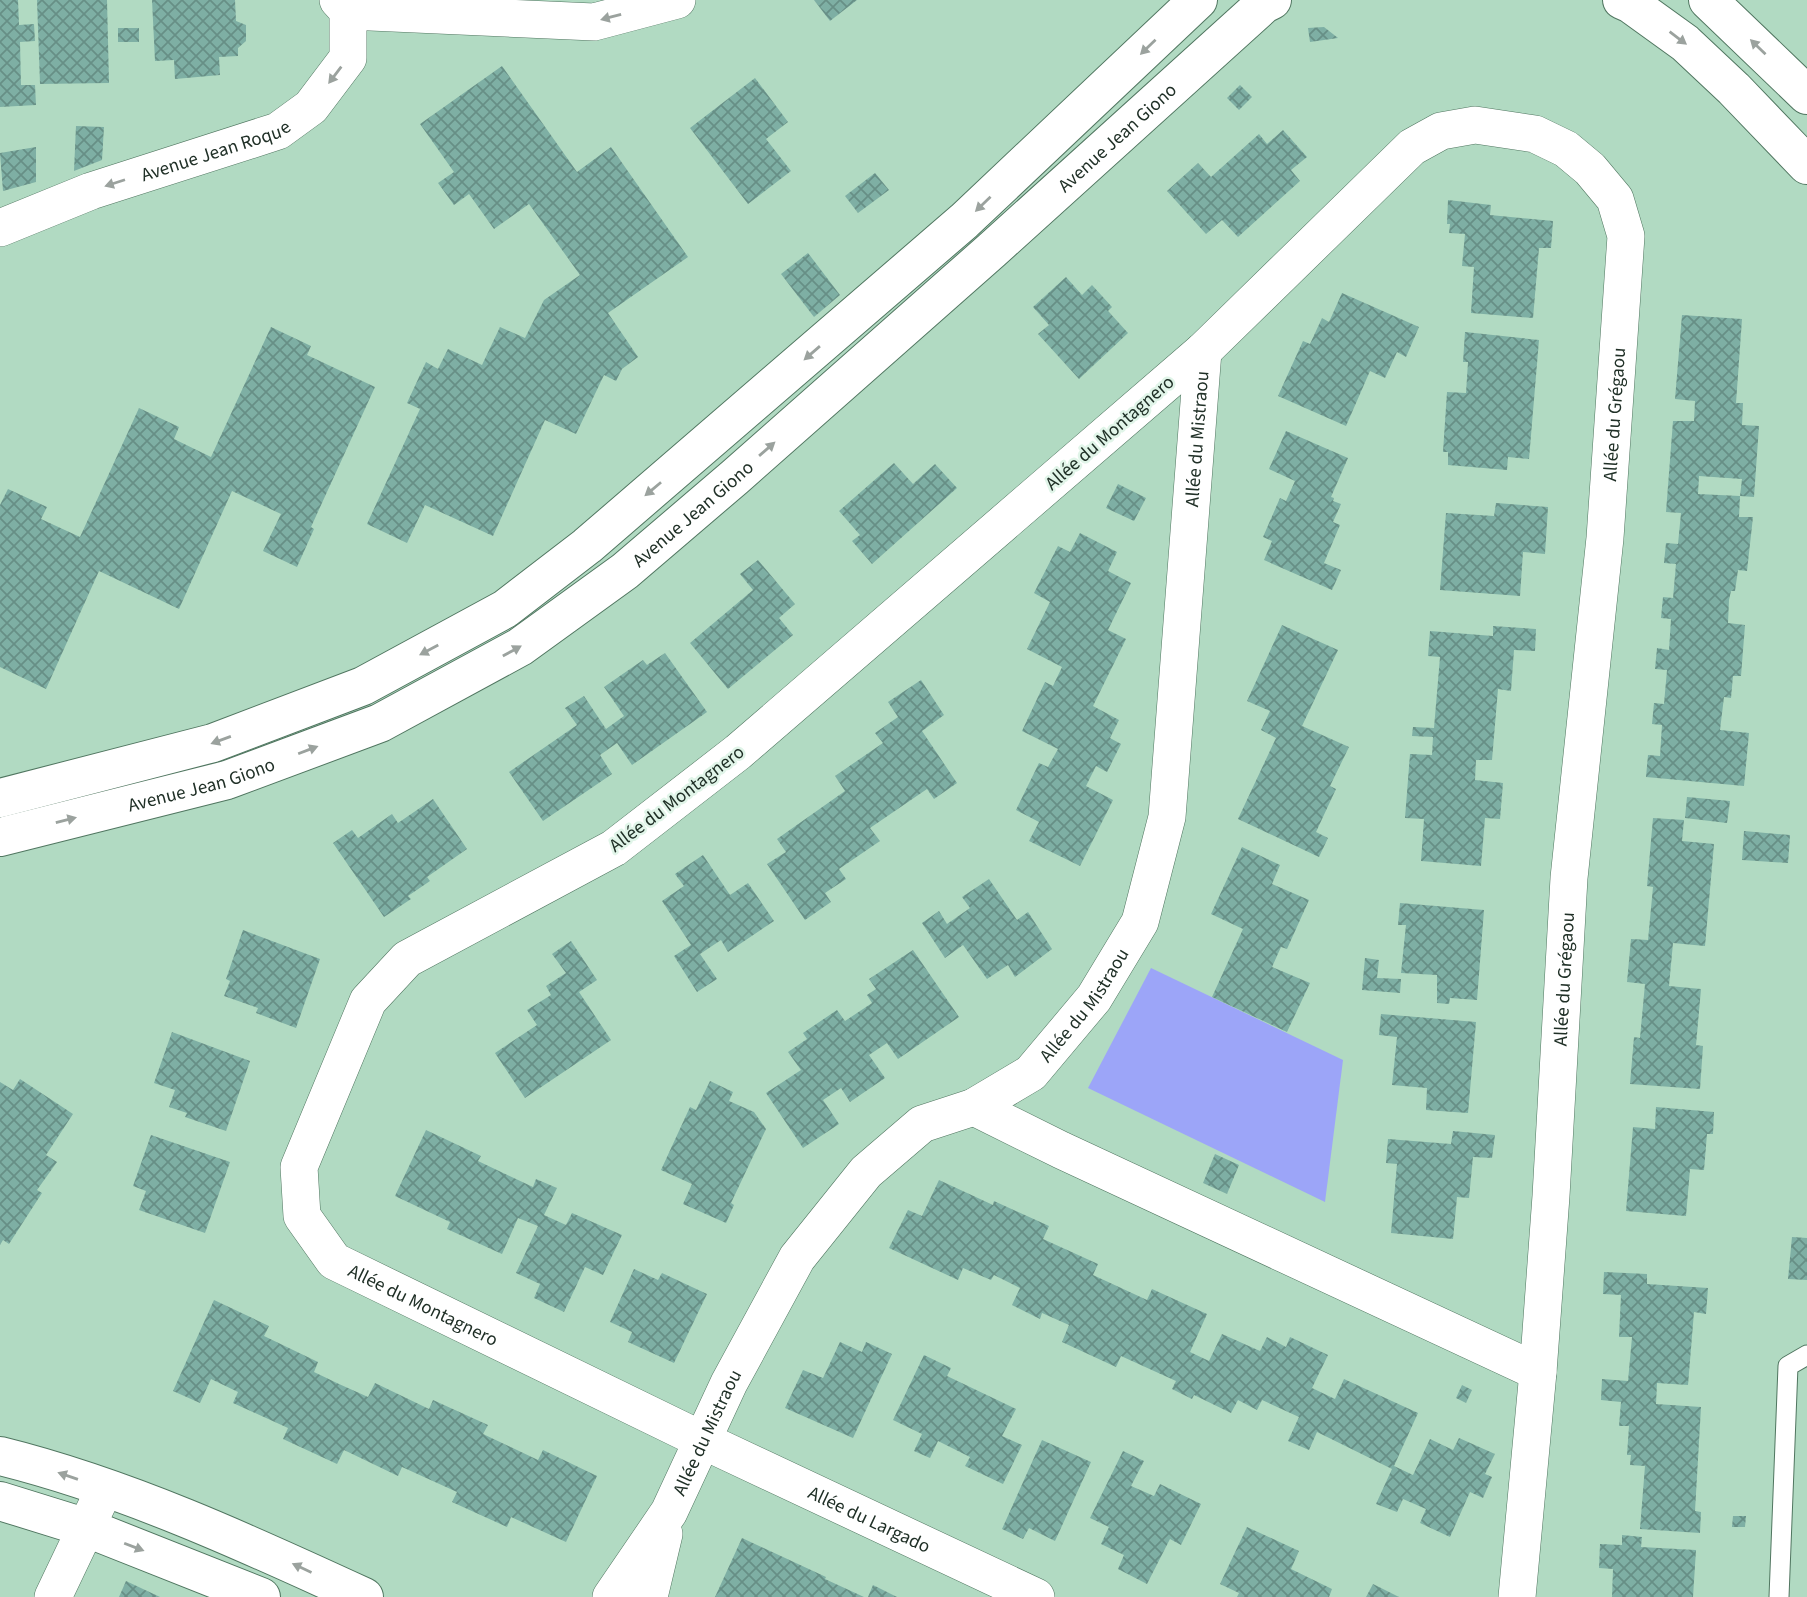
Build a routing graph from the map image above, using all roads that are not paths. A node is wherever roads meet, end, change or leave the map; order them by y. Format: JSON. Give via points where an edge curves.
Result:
{"nodes":[{"id":1,"x":677,"y":0,"type":"edge"},
{"id":2,"x":1198,"y":0,"type":"edge"},
{"id":3,"x":1272,"y":0,"type":"edge"},
{"id":4,"x":1622,"y":0,"type":"edge"},
{"id":5,"x":1708,"y":0,"type":"edge"},
{"id":6,"x":343,"y":5,"type":"edge"},
{"id":7,"x":1807,"y":95,"type":"edge"},
{"id":8,"x":1412,"y":148,"type":"joint"},
{"id":9,"x":1801,"y":148,"type":"edge"},
{"id":10,"x":0,"y":228,"type":"edge"},
{"id":11,"x":1203,"y":351,"type":"junction"},
{"id":12,"x":0,"y":798,"type":"edge"},
{"id":13,"x":0,"y":837,"type":"edge"},
{"id":14,"x":974,"y":1107,"type":"junction"},
{"id":15,"x":1807,"y":1355,"type":"edge"},
{"id":16,"x":1538,"y":1372,"type":"junction"},
{"id":17,"x":704,"y":1441,"type":"junction"},
{"id":18,"x":0,"y":1456,"type":"edge"},
{"id":19,"x":105,"y":1488,"type":"junction"},
{"id":20,"x":0,"y":1501,"type":"edge"},
{"id":21,"x":669,"y":1512,"type":"junction"},
{"id":22,"x":87,"y":1528,"type":"junction"},
{"id":23,"x":53,"y":1597,"type":"edge"},
{"id":24,"x":261,"y":1597,"type":"edge"},
{"id":25,"x":364,"y":1597,"type":"edge"},
{"id":26,"x":611,"y":1597,"type":"edge"},
{"id":27,"x":649,"y":1597,"type":"edge"},
{"id":28,"x":1036,"y":1597,"type":"edge"},
{"id":29,"x":1517,"y":1597,"type":"edge"},
{"id":30,"x":1779,"y":1597,"type":"edge"}],
"edges":[{"from":1,"to":6,"type":"street","one_way":true,"via":[[593,22]]},
{"from":2,"to":12,"type":"street","name":"Avenue Jean Giono","one_way":true,"via":[[964,221],[587,546],[505,609],[363,686],[213,743]]},
{"from":13,"to":3,"type":"street","name":"Avenue Jean Giono","one_way":true,"via":[[227,780],[380,723],[520,648],[625,571],[735,477]]},
{"from":4,"to":9,"type":"street","one_way":true,"via":[[1685,43]]},
{"from":7,"to":5,"type":"street","one_way":true},
{"from":6,"to":10,"type":"street","name":"Avenue Jean Roque","one_way":true,"via":[[348,58],[311,107],[278,131],[91,191]]},
{"from":8,"to":11,"type":"street","name":"Allée du Montagnero"},
{"from":8,"to":16,"type":"street","name":"Allée du Grégaou","via":[[1441,131],[1475,125],[1535,134],[1566,149],[1590,169],[1615,198],[1626,236],[1605,538],[1569,878]]},
{"from":11,"to":14,"type":"street","name":"Allée du Mistraou","via":[[1167,817],[1140,922],[1094,998],[1031,1073]]},
{"from":11,"to":17,"type":"street","name":"Allée du Montagnero","via":[[717,768],[614,849],[407,959],[368,1001],[299,1167],[302,1216],[334,1261]]},
{"from":14,"to":16,"type":"street"},
{"from":14,"to":17,"type":"street","name":"Allée du Mistraou","via":[[922,1124],[866,1172],[797,1258],[729,1383]]},
{"from":15,"to":30,"type":"lane","via":[[1788,1366]]},
{"from":16,"to":29,"type":"street","name":"Allée du Grégaou"},
{"from":17,"to":21,"type":"street","name":"Allée du Mistraou"},
{"from":17,"to":28,"type":"street","name":"Allée du Largado"},
{"from":19,"to":18,"type":"street","one_way":true},
{"from":19,"to":22,"type":"street"},
{"from":25,"to":19,"type":"street","one_way":true,"via":[[255,1547]]},
{"from":20,"to":22,"type":"street"},
{"from":21,"to":26,"type":"street","name":"Allée du Mistraou"},
{"from":21,"to":27,"type":"street","name":"Allée du Mistraou"},
{"from":22,"to":23,"type":"street"},
{"from":22,"to":24,"type":"street","one_way":true}]}
